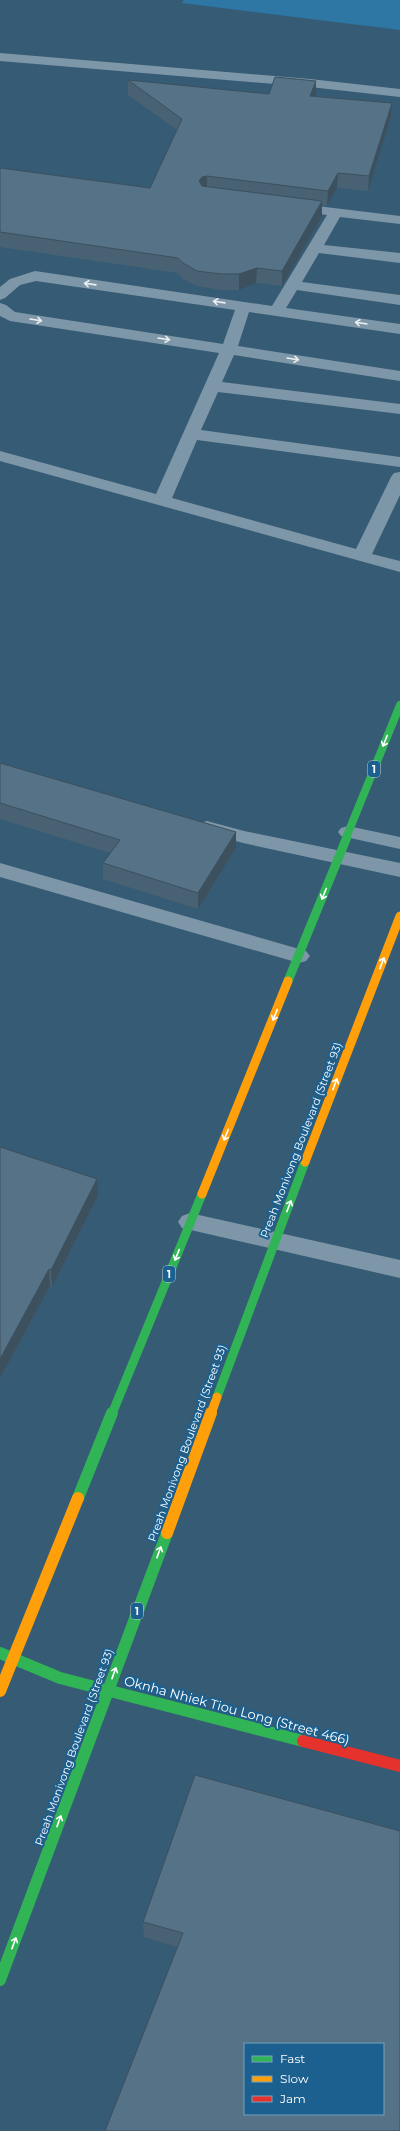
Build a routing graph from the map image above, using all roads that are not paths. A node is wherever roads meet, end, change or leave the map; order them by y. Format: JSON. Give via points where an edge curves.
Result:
{"nodes":[{"id":1,"x":0,"y":57,"type":"edge"},
{"id":2,"x":400,"y":93,"type":"edge"},
{"id":3,"x":275,"y":205,"type":"edge"},
{"id":4,"x":336,"y":212,"type":"junction"},
{"id":5,"x":400,"y":220,"type":"edge"},
{"id":6,"x":314,"y":248,"type":"junction"},
{"id":7,"x":400,"y":258,"type":"edge"},
{"id":8,"x":292,"y":285,"type":"junction"},
{"id":9,"x":0,"y":295,"type":"edge"},
{"id":10,"x":400,"y":300,"type":"edge"},
{"id":11,"x":244,"y":305,"type":"junction"},
{"id":12,"x":0,"y":308,"type":"edge"},
{"id":13,"x":277,"y":310,"type":"junction"},
{"id":14,"x":400,"y":329,"type":"edge"},
{"id":15,"x":229,"y":349,"type":"junction"},
{"id":16,"x":400,"y":376,"type":"edge"},
{"id":17,"x":212,"y":386,"type":"junction"},
{"id":18,"x":400,"y":409,"type":"edge"},
{"id":19,"x":191,"y":434,"type":"junction"},
{"id":20,"x":0,"y":456,"type":"edge"},
{"id":21,"x":400,"y":462,"type":"edge"},
{"id":22,"x":400,"y":477,"type":"edge"},
{"id":23,"x":162,"y":501,"type":"junction"},
{"id":24,"x":362,"y":556,"type":"junction"},
{"id":25,"x":400,"y":567,"type":"edge"},
{"id":26,"x":400,"y":705,"type":"edge"},
{"id":27,"x":190,"y":822,"type":"edge"},
{"id":28,"x":348,"y":832,"type":"junction"},
{"id":29,"x":400,"y":843,"type":"edge"},
{"id":30,"x":339,"y":858,"type":"junction"},
{"id":31,"x":0,"y":870,"type":"edge"},
{"id":32,"x":400,"y":870,"type":"edge"},
{"id":33,"x":400,"y":916,"type":"edge"},
{"id":34,"x":299,"y":956,"type":"junction"},
{"id":35,"x":190,"y":1222,"type":"junction"},
{"id":36,"x":275,"y":1242,"type":"junction"},
{"id":37,"x":400,"y":1269,"type":"edge"},
{"id":38,"x":0,"y":1653,"type":"edge"},
{"id":39,"x":13,"y":1659,"type":"junction"},
{"id":40,"x":108,"y":1689,"type":"junction"},
{"id":41,"x":0,"y":1690,"type":"edge"},
{"id":42,"x":400,"y":1766,"type":"edge"},
{"id":43,"x":0,"y":1980,"type":"edge"}],
"edges":[{"from":1,"to":2,"type":"street"},
{"from":3,"to":4,"type":"street"},
{"from":4,"to":5,"type":"street"},
{"from":4,"to":6,"type":"street"},
{"from":6,"to":7,"type":"street"},
{"from":6,"to":8,"type":"street"},
{"from":8,"to":10,"type":"street"},
{"from":8,"to":13,"type":"street"},
{"from":11,"to":9,"type":"street","one_way":true,"via":[[35,276],[15,282]]},
{"from":11,"to":13,"type":"street"},
{"from":11,"to":15,"type":"street"},
{"from":12,"to":15,"type":"street","one_way":true,"via":[[10,316]]},
{"from":14,"to":13,"type":"street","one_way":true},
{"from":15,"to":16,"type":"street","one_way":true},
{"from":15,"to":17,"type":"street"},
{"from":17,"to":18,"type":"street"},
{"from":17,"to":19,"type":"street"},
{"from":19,"to":21,"type":"street"},
{"from":19,"to":23,"type":"street"},
{"from":20,"to":23,"type":"street"},
{"from":22,"to":24,"type":"street"},
{"from":23,"to":24,"type":"street"},
{"from":24,"to":25,"type":"street"},
{"from":26,"to":28,"type":"main road","number":"1","one_way":true},
{"from":27,"to":30,"type":"street","via":[[243,837]]},
{"from":28,"to":29,"type":"street"},
{"from":28,"to":30,"type":"main road","number":"1"},
{"from":30,"to":32,"type":"street"},
{"from":30,"to":34,"type":"main road","number":"1","one_way":true},
{"from":31,"to":34,"type":"street"},
{"from":36,"to":33,"type":"main road","name":"Preah Monivong Boulevard (Street 93)","number":"1","one_way":true},
{"from":34,"to":35,"type":"main road","number":"1","one_way":true},
{"from":35,"to":36,"type":"street"},
{"from":35,"to":39,"type":"main road","number":"1","one_way":true},
{"from":36,"to":37,"type":"street"},
{"from":40,"to":36,"type":"main road","name":"Preah Monivong Boulevard (Street 93)","number":"1","one_way":true},
{"from":38,"to":39,"type":"main road","name":"Oknha Nhiek Tiou Long (Street 466)"},
{"from":39,"to":40,"type":"main road","name":"Oknha Nhiek Tiou Long (Street 466)","via":[[60,1678]]},
{"from":39,"to":41,"type":"main road","number":"1"},
{"from":40,"to":42,"type":"main road","name":"Oknha Nhiek Tiou Long (Street 466)"},
{"from":43,"to":40,"type":"main road","name":"Preah Monivong Boulevard (Street 93)","number":"1","one_way":true}]}
